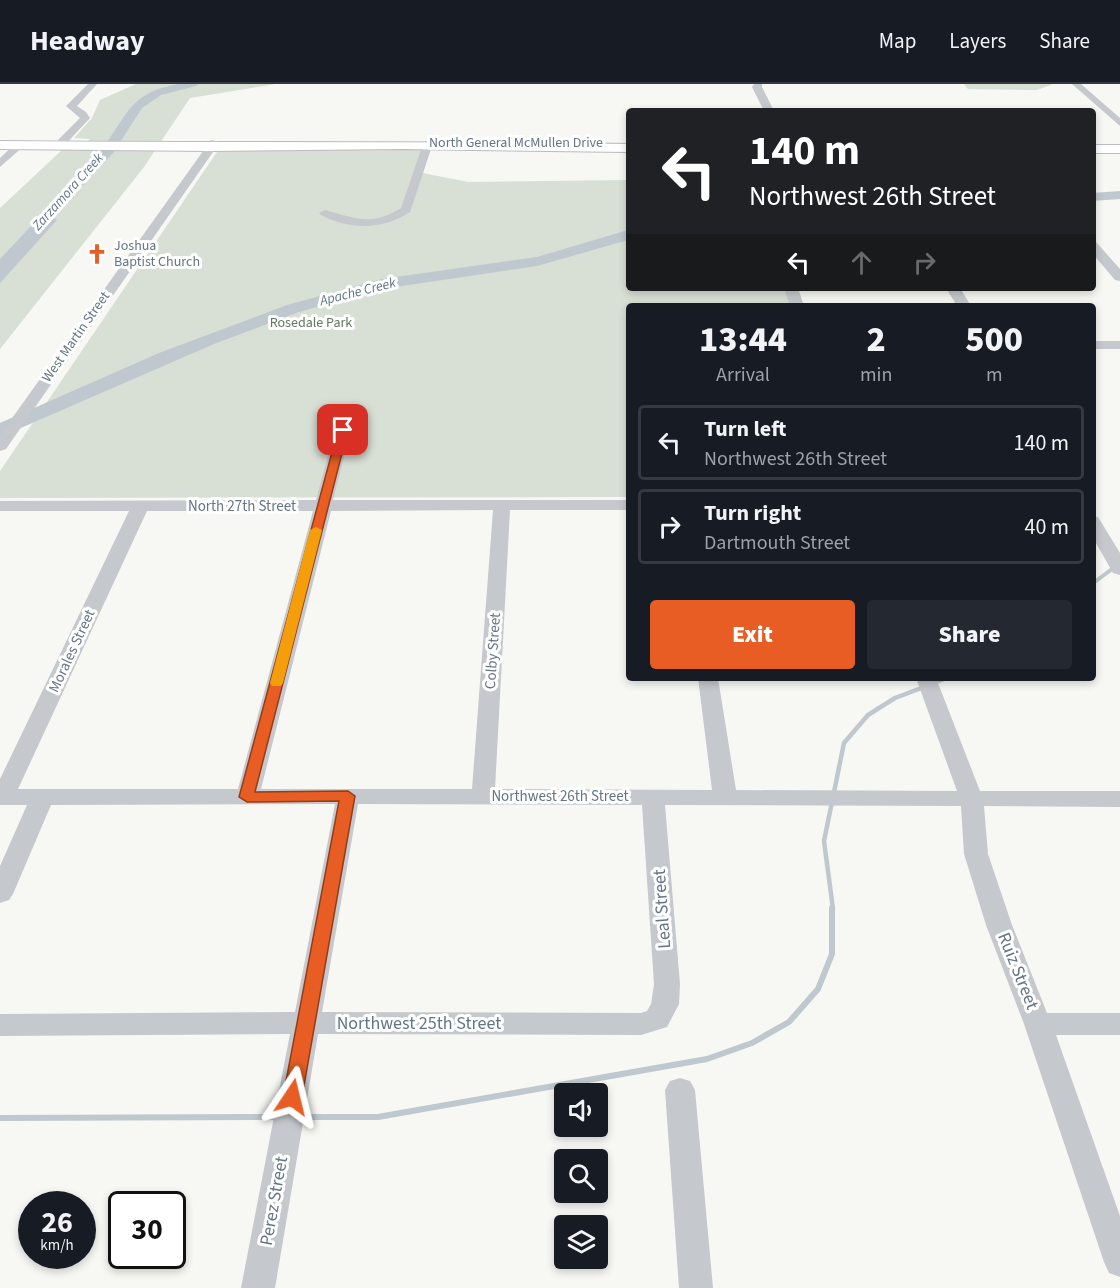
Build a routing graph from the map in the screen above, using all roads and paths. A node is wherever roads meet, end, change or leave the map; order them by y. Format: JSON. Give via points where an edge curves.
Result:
{"nodes":[{"id":1,"x":93,"y":84,"type":"edge"},
{"id":2,"x":758,"y":84,"type":"edge"},
{"id":3,"x":1076,"y":84,"type":"edge"},
{"id":4,"x":1101,"y":106,"type":"junction"},
{"id":5,"x":1120,"y":106,"type":"edge"},
{"id":6,"x":768,"y":108,"type":"edge"},
{"id":7,"x":1120,"y":123,"type":"edge"},
{"id":8,"x":0,"y":143,"type":"edge"},
{"id":9,"x":61,"y":143,"type":"junction"},
{"id":10,"x":213,"y":144,"type":"junction"},
{"id":11,"x":1096,"y":144,"type":"edge"},
{"id":12,"x":1120,"y":144,"type":"edge"},
{"id":13,"x":20,"y":145,"type":"junction"},
{"id":14,"x":427,"y":145,"type":"junction"},
{"id":15,"x":626,"y":145,"type":"edge"},
{"id":16,"x":626,"y":145,"type":"edge"},
{"id":17,"x":1096,"y":149,"type":"edge"},
{"id":18,"x":1120,"y":149,"type":"edge"},
{"id":19,"x":0,"y":164,"type":"edge"},
{"id":20,"x":325,"y":213,"type":"dead end"},
{"id":21,"x":1096,"y":249,"type":"edge"},
{"id":22,"x":1120,"y":277,"type":"edge"},
{"id":23,"x":1096,"y":345,"type":"edge"},
{"id":24,"x":1120,"y":345,"type":"edge"},
{"id":25,"x":343,"y":430,"type":"dead end"},
{"id":26,"x":0,"y":446,"type":"edge"},
{"id":27,"x":141,"y":505,"type":"junction"},
{"id":28,"x":626,"y":505,"type":"edge"},
{"id":29,"x":0,"y":506,"type":"edge"},
{"id":30,"x":322,"y":506,"type":"junction"},
{"id":31,"x":502,"y":506,"type":"junction"},
{"id":32,"x":1096,"y":528,"type":"edge"},
{"id":33,"x":1120,"y":569,"type":"edge"},
{"id":34,"x":708,"y":681,"type":"edge"},
{"id":35,"x":930,"y":689,"type":"edge"},
{"id":36,"x":348,"y":796,"type":"junction"},
{"id":37,"x":483,"y":796,"type":"junction"},
{"id":38,"x":653,"y":796,"type":"junction"},
{"id":39,"x":2,"y":797,"type":"edge"},
{"id":40,"x":247,"y":797,"type":"junction"},
{"id":41,"x":725,"y":797,"type":"junction"},
{"id":42,"x":42,"y":798,"type":"junction"},
{"id":43,"x":1120,"y":798,"type":"edge"},
{"id":44,"x":972,"y":799,"type":"junction"},
{"id":45,"x":0,"y":894,"type":"edge"},
{"id":46,"x":657,"y":1019,"type":"joint"},
{"id":47,"x":306,"y":1023,"type":"junction"},
{"id":48,"x":1038,"y":1024,"type":"junction"},
{"id":49,"x":1120,"y":1024,"type":"edge"},
{"id":50,"x":0,"y":1025,"type":"edge"},
{"id":51,"x":681,"y":1090,"type":"dead end"},
{"id":52,"x":1120,"y":1262,"type":"edge"},
{"id":53,"x":258,"y":1288,"type":"edge"},
{"id":54,"x":696,"y":1288,"type":"edge"}],
"edges":[{"from":1,"to":9,"type":"street","via":[[71,105],[85,118]]},
{"from":2,"to":6,"type":"street"},
{"from":3,"to":4,"type":"street"},
{"from":4,"to":5,"type":"street"},
{"from":4,"to":7,"type":"street"},
{"from":8,"to":9,"type":"main road","name":"North General McMullen Drive"},
{"from":8,"to":13,"type":"main road","name":"North General McMullen Drive"},
{"from":9,"to":10,"type":"main road","name":"North General McMullen Drive"},
{"from":9,"to":13,"type":"main road","name":"North General McMullen Drive"},
{"from":10,"to":14,"type":"main road","name":"North General McMullen Drive"},
{"from":10,"to":26,"type":"street","name":"West Martin Street"},
{"from":11,"to":12,"type":"main road"},
{"from":13,"to":19,"type":"street"},
{"from":14,"to":15,"type":"main road","name":"North General McMullen Drive"},
{"from":14,"to":16,"type":"main road","name":"North General McMullen Drive"},
{"from":14,"to":20,"type":"street","via":[[406,210],[400,216],[359,222],[332,218]]},
{"from":17,"to":18,"type":"main road"},
{"from":21,"to":22,"type":"street"},
{"from":23,"to":24,"type":"street"},
{"from":25,"to":30,"type":"street"},
{"from":27,"to":29,"type":"street","name":"North 27th Street"},
{"from":27,"to":30,"type":"street","name":"North 27th Street"},
{"from":27,"to":39,"type":"street","name":"Morales Street"},
{"from":28,"to":31,"type":"street","name":"North 27th Street"},
{"from":30,"to":31,"type":"street","name":"North 27th Street"},
{"from":30,"to":40,"type":"street"},
{"from":31,"to":37,"type":"street","name":"Colby Street"},
{"from":32,"to":33,"type":"street"},
{"from":34,"to":41,"type":"street"},
{"from":35,"to":44,"type":"street","name":"Ruiz Street"},
{"from":36,"to":37,"type":"street","name":"Northwest 26th Street"},
{"from":36,"to":40,"type":"street","name":"Northwest 26th Street"},
{"from":36,"to":47,"type":"street","name":"Perez Street"},
{"from":37,"to":38,"type":"street","name":"Northwest 26th Street"},
{"from":38,"to":41,"type":"street","name":"Northwest 26th Street"},
{"from":38,"to":46,"type":"street","name":"Leal Street","via":[[667,984],[665,1004]]},
{"from":39,"to":42,"type":"street","name":"Northwest 26th Street"},
{"from":40,"to":42,"type":"street","name":"Northwest 26th Street"},
{"from":41,"to":44,"type":"street","name":"Northwest 26th Street"},
{"from":42,"to":45,"type":"street"},
{"from":43,"to":44,"type":"street","name":"Northwest 26th Street"},
{"from":44,"to":48,"type":"street","name":"Ruiz Street","via":[[976,854]]},
{"from":46,"to":47,"type":"street","name":"Northwest 25th Street","via":[[641,1024]]},
{"from":47,"to":50,"type":"street","name":"Northwest 25th Street"},
{"from":47,"to":53,"type":"street","name":"Perez Street"},
{"from":48,"to":49,"type":"street"},
{"from":48,"to":52,"type":"street","name":"Ruiz Street"},
{"from":51,"to":54,"type":"street"}]}
